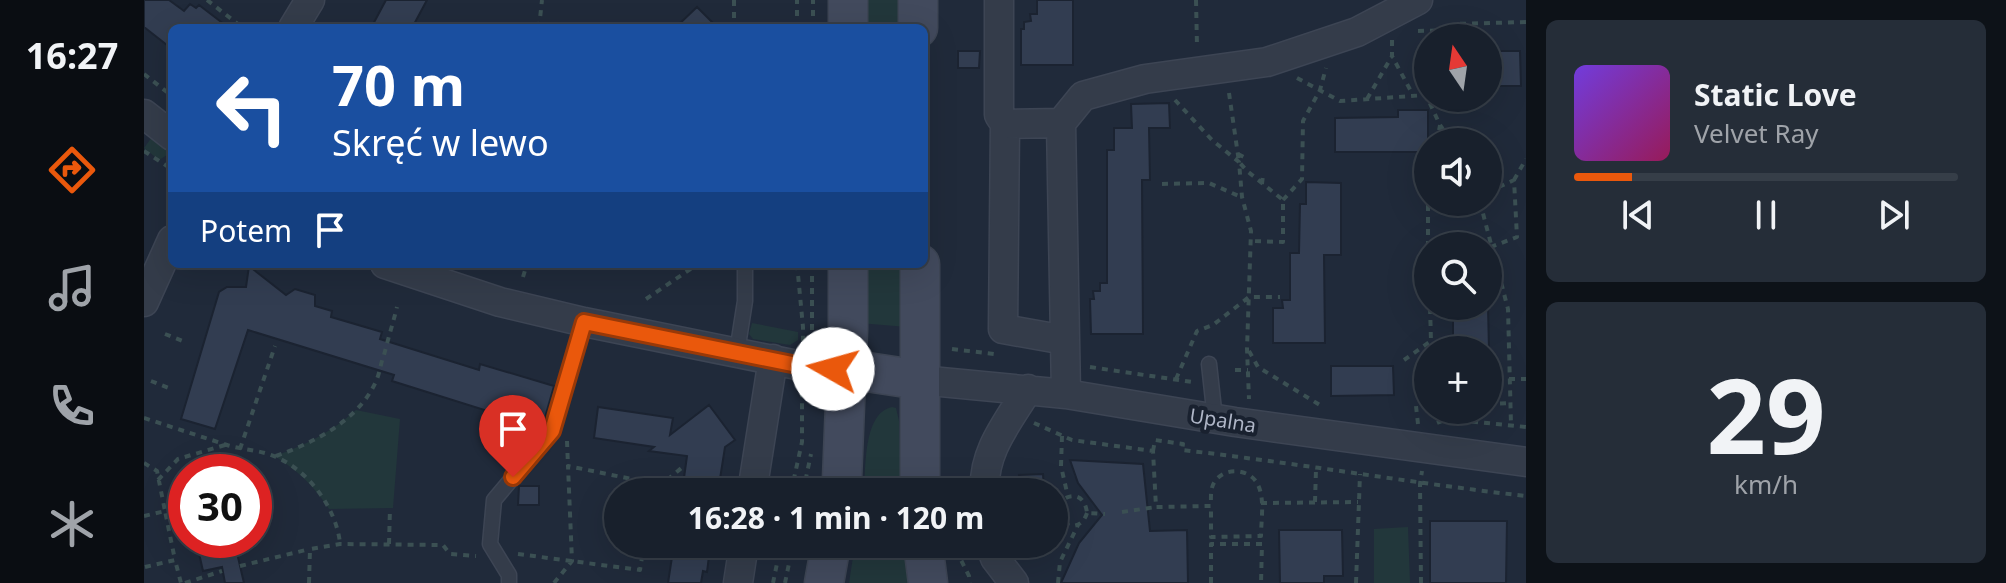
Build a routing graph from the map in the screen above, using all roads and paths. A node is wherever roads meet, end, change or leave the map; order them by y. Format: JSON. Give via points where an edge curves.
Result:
{"nodes":[{"id":1,"x":207,"y":0,"type":"edge"},
{"id":2,"x":310,"y":0,"type":"edge"},
{"id":3,"x":542,"y":0,"type":"edge"},
{"id":4,"x":734,"y":0,"type":"edge"},
{"id":5,"x":797,"y":0,"type":"edge"},
{"id":6,"x":813,"y":0,"type":"edge"},
{"id":7,"x":848,"y":0,"type":"edge"},
{"id":8,"x":918,"y":0,"type":"edge"},
{"id":9,"x":999,"y":0,"type":"edge"},
{"id":10,"x":1418,"y":0,"type":"edge"},
{"id":11,"x":238,"y":24,"type":"edge"},
{"id":12,"x":295,"y":24,"type":"edge"},
{"id":13,"x":539,"y":24,"type":"edge"},
{"id":14,"x":734,"y":24,"type":"edge"},
{"id":15,"x":797,"y":24,"type":"edge"},
{"id":16,"x":813,"y":24,"type":"edge"},
{"id":17,"x":848,"y":24,"type":"edge"},
{"id":18,"x":918,"y":24,"type":"edge"},
{"id":19,"x":1395,"y":29,"type":"dead end"},
{"id":20,"x":1392,"y":56,"type":"junction"},
{"id":21,"x":1328,"y":60,"type":"dead end"},
{"id":22,"x":1287,"y":72,"type":"dead end"},
{"id":23,"x":144,"y":74,"type":"edge"},
{"id":24,"x":1228,"y":83,"type":"dead end"},
{"id":25,"x":1320,"y":90,"type":"junction"},
{"id":26,"x":168,"y":91,"type":"edge"},
{"id":27,"x":1169,"y":93,"type":"dead end"},
{"id":28,"x":1413,"y":95,"type":"junction"},
{"id":29,"x":1367,"y":99,"type":"junction"},
{"id":30,"x":144,"y":114,"type":"edge"},
{"id":31,"x":1061,"y":123,"type":"junction"},
{"id":32,"x":1005,"y":124,"type":"junction"},
{"id":33,"x":1440,"y":125,"type":"junction"},
{"id":34,"x":1439,"y":128,"type":"edge"},
{"id":35,"x":1442,"y":128,"type":"edge"},
{"id":36,"x":168,"y":133,"type":"edge"},
{"id":37,"x":144,"y":151,"type":"edge"},
{"id":38,"x":1238,"y":154,"type":"junction"},
{"id":39,"x":1246,"y":158,"type":"dead end"},
{"id":40,"x":1526,"y":159,"type":"edge"},
{"id":41,"x":1239,"y":162,"type":"junction"},
{"id":42,"x":167,"y":166,"type":"edge"},
{"id":43,"x":1263,"y":175,"type":"dead end"},
{"id":44,"x":1514,"y":180,"type":"junction"},
{"id":45,"x":1162,"y":184,"type":"dead end"},
{"id":46,"x":1262,"y":184,"type":"junction"},
{"id":47,"x":1502,"y":186,"type":"edge"},
{"id":48,"x":1242,"y":197,"type":"junction"},
{"id":49,"x":1283,"y":200,"type":"junction"},
{"id":50,"x":1251,"y":241,"type":"junction"},
{"id":51,"x":1502,"y":243,"type":"edge"},
{"id":52,"x":168,"y":249,"type":"edge"},
{"id":53,"x":397,"y":268,"type":"edge"},
{"id":54,"x":526,"y":268,"type":"edge"},
{"id":55,"x":692,"y":268,"type":"edge"},
{"id":56,"x":745,"y":268,"type":"edge"},
{"id":57,"x":813,"y":268,"type":"edge"},
{"id":58,"x":847,"y":268,"type":"edge"},
{"id":59,"x":920,"y":268,"type":"edge"},
{"id":60,"x":523,"y":277,"type":"dead end"},
{"id":61,"x":1502,"y":288,"type":"edge"},
{"id":62,"x":1249,"y":297,"type":"junction"},
{"id":63,"x":1280,"y":297,"type":"dead end"},
{"id":64,"x":646,"y":299,"type":"dead end"},
{"id":65,"x":144,"y":302,"type":"edge"},
{"id":66,"x":397,"y":307,"type":"dead end"},
{"id":67,"x":1430,"y":320,"type":"edge"},
{"id":68,"x":584,"y":322,"type":"junction"},
{"id":69,"x":165,"y":334,"type":"dead end"},
{"id":70,"x":185,"y":342,"type":"dead end"},
{"id":71,"x":275,"y":346,"type":"dead end"},
{"id":72,"x":952,"y":349,"type":"dead end"},
{"id":73,"x":1247,"y":349,"type":"junction"},
{"id":74,"x":737,"y":352,"type":"junction"},
{"id":75,"x":1066,"y":352,"type":"junction"},
{"id":76,"x":997,"y":355,"type":"dead end"},
{"id":77,"x":773,"y":359,"type":"junction"},
{"id":78,"x":1404,"y":360,"type":"dead end"},
{"id":79,"x":1209,"y":364,"type":"dead end"},
{"id":80,"x":830,"y":368,"type":"junction"},
{"id":81,"x":1235,"y":370,"type":"dead end"},
{"id":82,"x":1248,"y":370,"type":"junction"},
{"id":83,"x":1176,"y":379,"type":"junction"},
{"id":84,"x":1509,"y":379,"type":"junction"},
{"id":85,"x":1526,"y":379,"type":"edge"},
{"id":86,"x":920,"y":380,"type":"junction"},
{"id":87,"x":151,"y":381,"type":"dead end"},
{"id":88,"x":1210,"y":385,"type":"junction"},
{"id":89,"x":171,"y":389,"type":"dead end"},
{"id":90,"x":1028,"y":389,"type":"junction"},
{"id":91,"x":1066,"y":394,"type":"junction"},
{"id":92,"x":1502,"y":403,"type":"edge"},
{"id":93,"x":1510,"y":403,"type":"junction"},
{"id":94,"x":1249,"y":406,"type":"dead end"},
{"id":95,"x":1325,"y":408,"type":"dead end"},
{"id":96,"x":1013,"y":413,"type":"junction"},
{"id":97,"x":144,"y":418,"type":"edge"},
{"id":98,"x":1215,"y":419,"type":"junction"},
{"id":99,"x":1405,"y":424,"type":"dead end"},
{"id":100,"x":1419,"y":424,"type":"edge"},
{"id":101,"x":1511,"y":425,"type":"junction"},
{"id":102,"x":1526,"y":427,"type":"edge"},
{"id":103,"x":1062,"y":435,"type":"junction"},
{"id":104,"x":1422,"y":437,"type":"junction"},
{"id":105,"x":227,"y":444,"type":"junction"},
{"id":106,"x":240,"y":449,"type":"junction"},
{"id":107,"x":1153,"y":451,"type":"junction"},
{"id":108,"x":275,"y":456,"type":"junction"},
{"id":109,"x":1240,"y":456,"type":"junction"},
{"id":110,"x":1526,"y":462,"type":"edge"},
{"id":111,"x":144,"y":463,"type":"edge"},
{"id":112,"x":685,"y":465,"type":"dead end"},
{"id":113,"x":1316,"y":468,"type":"junction"},
{"id":114,"x":1238,"y":471,"type":"junction"},
{"id":115,"x":1360,"y":474,"type":"junction"},
{"id":116,"x":627,"y":478,"type":"edge"},
{"id":117,"x":670,"y":478,"type":"edge"},
{"id":118,"x":754,"y":478,"type":"edge"},
{"id":119,"x":842,"y":478,"type":"edge"},
{"id":120,"x":920,"y":478,"type":"edge"},
{"id":121,"x":984,"y":478,"type":"edge"},
{"id":122,"x":1064,"y":478,"type":"edge"},
{"id":123,"x":158,"y":480,"type":"junction"},
{"id":124,"x":1420,"y":484,"type":"junction"},
{"id":125,"x":1526,"y":496,"type":"edge"},
{"id":126,"x":1068,"y":497,"type":"edge"},
{"id":127,"x":1315,"y":502,"type":"junction"},
{"id":128,"x":1358,"y":502,"type":"junction"},
{"id":129,"x":1261,"y":503,"type":"junction"},
{"id":130,"x":1211,"y":506,"type":"junction"},
{"id":131,"x":1156,"y":507,"type":"junction"},
{"id":132,"x":390,"y":508,"type":"dead end"},
{"id":133,"x":165,"y":511,"type":"junction"},
{"id":134,"x":1122,"y":512,"type":"dead end"},
{"id":135,"x":1087,"y":513,"type":"junction"},
{"id":136,"x":1105,"y":514,"type":"dead end"},
{"id":137,"x":144,"y":516,"type":"edge"},
{"id":138,"x":1068,"y":525,"type":"edge"},
{"id":139,"x":1078,"y":525,"type":"junction"},
{"id":140,"x":1236,"y":537,"type":"junction"},
{"id":141,"x":340,"y":544,"type":"junction"},
{"id":142,"x":389,"y":544,"type":"junction"},
{"id":143,"x":1236,"y":544,"type":"junction"},
{"id":144,"x":310,"y":549,"type":"junction"},
{"id":145,"x":642,"y":558,"type":"edge"},
{"id":146,"x":742,"y":558,"type":"edge"},
{"id":147,"x":778,"y":558,"type":"edge"},
{"id":148,"x":790,"y":558,"type":"edge"},
{"id":149,"x":828,"y":558,"type":"edge"},
{"id":150,"x":925,"y":558,"type":"edge"},
{"id":151,"x":960,"y":558,"type":"edge"},
{"id":152,"x":995,"y":558,"type":"edge"},
{"id":153,"x":175,"y":560,"type":"junction"},
{"id":154,"x":500,"y":561,"type":"junction"},
{"id":155,"x":572,"y":561,"type":"junction"},
{"id":156,"x":240,"y":566,"type":"dead end"},
{"id":157,"x":145,"y":567,"type":"edge"},
{"id":158,"x":222,"y":571,"type":"dead end"},
{"id":159,"x":183,"y":583,"type":"edge"},
{"id":160,"x":309,"y":583,"type":"edge"},
{"id":161,"x":509,"y":583,"type":"edge"},
{"id":162,"x":554,"y":583,"type":"edge"},
{"id":163,"x":738,"y":583,"type":"edge"},
{"id":164,"x":773,"y":583,"type":"edge"},
{"id":165,"x":785,"y":583,"type":"edge"},
{"id":166,"x":824,"y":583,"type":"edge"},
{"id":167,"x":928,"y":583,"type":"edge"},
{"id":168,"x":970,"y":583,"type":"edge"},
{"id":169,"x":1014,"y":583,"type":"edge"},
{"id":170,"x":1058,"y":583,"type":"edge"},
{"id":171,"x":1211,"y":583,"type":"edge"},
{"id":172,"x":1261,"y":583,"type":"edge"},
{"id":173,"x":1356,"y":583,"type":"edge"},
{"id":174,"x":1421,"y":583,"type":"edge"}],
"edges":[{"from":1,"to":11,"type":"path"},
{"from":2,"to":12,"type":"street"},
{"from":3,"to":13,"type":"path"},
{"from":4,"to":14,"type":"path"},
{"from":5,"to":15,"type":"path"},
{"from":6,"to":16,"type":"path"},
{"from":7,"to":17,"type":"main road"},
{"from":8,"to":18,"type":"main road"},
{"from":9,"to":32,"type":"street","via":[[999,115]]},
{"from":10,"to":31,"type":"street","via":[[1357,32],[1267,62],[1145,79],[1083,96]]},
{"from":19,"to":20,"type":"path"},
{"from":20,"to":28,"type":"path"},
{"from":20,"to":29,"type":"path"},
{"from":21,"to":25,"type":"path"},
{"from":22,"to":25,"type":"path"},
{"from":23,"to":26,"type":"path"},
{"from":24,"to":38,"type":"path"},
{"from":25,"to":29,"type":"path","via":[[1340,101]]},
{"from":25,"to":49,"type":"path","via":[[1303,121],[1302,179]]},
{"from":27,"to":41,"type":"path"},
{"from":28,"to":29,"type":"path"},
{"from":28,"to":33,"type":"path","via":[[1426,95]]},
{"from":30,"to":36,"type":"street"},
{"from":31,"to":32,"type":"street"},
{"from":31,"to":75,"type":"street"},
{"from":32,"to":75,"type":"street","via":[[1003,329]]},
{"from":33,"to":34,"type":"path"},
{"from":33,"to":35,"type":"path"},
{"from":37,"to":42,"type":"path"},
{"from":38,"to":39,"type":"path"},
{"from":38,"to":41,"type":"path"},
{"from":40,"to":44,"type":"path"},
{"from":41,"to":46,"type":"path"},
{"from":41,"to":48,"type":"path"},
{"from":43,"to":46,"type":"path"},
{"from":44,"to":47,"type":"path"},
{"from":44,"to":51,"type":"path","via":[[1517,237]]},
{"from":45,"to":48,"type":"path","via":[[1209,183]]},
{"from":46,"to":49,"type":"path"},
{"from":48,"to":50,"type":"path"},
{"from":49,"to":50,"type":"path","via":[[1283,242]]},
{"from":50,"to":62,"type":"path"},
{"from":52,"to":65,"type":"street"},
{"from":53,"to":68,"type":"street","via":[[500,302]]},
{"from":54,"to":60,"type":"path"},
{"from":55,"to":64,"type":"path"},
{"from":56,"to":74,"type":"lane"},
{"from":57,"to":80,"type":"path"},
{"from":58,"to":80,"type":"main road"},
{"from":59,"to":86,"type":"main road"},
{"from":61,"to":84,"type":"path","via":[[1508,309]]},
{"from":62,"to":63,"type":"path"},
{"from":62,"to":73,"type":"path"},
{"from":62,"to":83,"type":"path","via":[[1197,331]]},
{"from":66,"to":108,"type":"path","via":[[377,379],[362,405],[322,435]]},
{"from":67,"to":78,"type":"path","via":[[1431,341]]},
{"from":68,"to":74,"type":"street"},
{"from":68,"to":154,"type":"lane","via":[[552,431],[494,500],[490,544]]},
{"from":69,"to":70,"type":"path"},
{"from":71,"to":106,"type":"path"},
{"from":72,"to":76,"type":"path"},
{"from":73,"to":82,"type":"path"},
{"from":73,"to":95,"type":"path","via":[[1258,367]]},
{"from":74,"to":77,"type":"street"},
{"from":75,"to":83,"type":"path"},
{"from":75,"to":91,"type":"street"},
{"from":77,"to":80,"type":"street"},
{"from":77,"to":118,"type":"street"},
{"from":79,"to":88,"type":"lane"},
{"from":80,"to":86,"type":"main road"},
{"from":80,"to":119,"type":"main road"},
{"from":81,"to":82,"type":"path"},
{"from":82,"to":94,"type":"path"},
{"from":83,"to":88,"type":"path"},
{"from":84,"to":85,"type":"path"},
{"from":84,"to":93,"type":"path"},
{"from":86,"to":90,"type":"street","name":"Upalna"},
{"from":86,"to":120,"type":"main road"},
{"from":87,"to":89,"type":"path"},
{"from":88,"to":98,"type":"lane"},
{"from":90,"to":91,"type":"street","name":"Upalna"},
{"from":90,"to":96,"type":"street"},
{"from":91,"to":98,"type":"street","name":"Upalna"},
{"from":92,"to":93,"type":"path"},
{"from":93,"to":101,"type":"path"},
{"from":96,"to":103,"type":"path"},
{"from":96,"to":121,"type":"street","via":[[990,452]]},
{"from":97,"to":105,"type":"path"},
{"from":98,"to":104,"type":"street","name":"Upalna"},
{"from":99,"to":104,"type":"path"},
{"from":100,"to":104,"type":"path"},
{"from":101,"to":102,"type":"path"},
{"from":101,"to":104,"type":"path","via":[[1447,419],[1429,426]]},
{"from":103,"to":107,"type":"path"},
{"from":103,"to":122,"type":"path"},
{"from":104,"to":110,"type":"street","name":"Upalna"},
{"from":104,"to":124,"type":"path"},
{"from":105,"to":106,"type":"path"},
{"from":105,"to":123,"type":"path","via":[[178,459]]},
{"from":106,"to":108,"type":"path"},
{"from":107,"to":109,"type":"path","via":[[1155,440],[1183,444],[1182,450]]},
{"from":107,"to":131,"type":"path"},
{"from":108,"to":141,"type":"path","via":[[316,488],[335,520]]},
{"from":109,"to":113,"type":"path"},
{"from":109,"to":114,"type":"path"},
{"from":111,"to":123,"type":"path","via":[[157,471]]},
{"from":112,"to":117,"type":"path"},
{"from":113,"to":115,"type":"path"},
{"from":113,"to":127,"type":"path"},
{"from":114,"to":129,"type":"path","via":[[1254,478]]},
{"from":114,"to":130,"type":"path","via":[[1215,481]]},
{"from":115,"to":124,"type":"path"},
{"from":115,"to":128,"type":"path"},
{"from":116,"to":155,"type":"path","via":[[568,466]]},
{"from":123,"to":133,"type":"path"},
{"from":124,"to":125,"type":"path"},
{"from":124,"to":174,"type":"path"},
{"from":126,"to":135,"type":"path","via":[[1083,500]]},
{"from":127,"to":128,"type":"path"},
{"from":127,"to":129,"type":"path"},
{"from":128,"to":173,"type":"path"},
{"from":129,"to":140,"type":"path","via":[[1261,536]]},
{"from":130,"to":131,"type":"path"},
{"from":130,"to":140,"type":"path","via":[[1211,537]]},
{"from":131,"to":134,"type":"path"},
{"from":132,"to":142,"type":"path"},
{"from":133,"to":137,"type":"path"},
{"from":133,"to":153,"type":"path"},
{"from":135,"to":136,"type":"path"},
{"from":135,"to":139,"type":"path"},
{"from":138,"to":139,"type":"path"},
{"from":139,"to":170,"type":"path","via":[[1060,562]]},
{"from":140,"to":143,"type":"path"},
{"from":141,"to":142,"type":"path"},
{"from":141,"to":144,"type":"path"},
{"from":142,"to":154,"type":"path","via":[[443,545],[450,554],[474,556],[490,567]]},
{"from":143,"to":171,"type":"path","via":[[1211,544]]},
{"from":143,"to":172,"type":"path","via":[[1262,544]]},
{"from":144,"to":156,"type":"path"},
{"from":144,"to":160,"type":"path"},
{"from":145,"to":155,"type":"path","via":[[640,570]]},
{"from":146,"to":163,"type":"street"},
{"from":147,"to":164,"type":"path"},
{"from":148,"to":165,"type":"path"},
{"from":149,"to":166,"type":"main road"},
{"from":150,"to":167,"type":"main road"},
{"from":151,"to":168,"type":"path"},
{"from":152,"to":169,"type":"street"},
{"from":153,"to":157,"type":"path"},
{"from":153,"to":159,"type":"path"},
{"from":154,"to":155,"type":"path","via":[[518,554]]},
{"from":154,"to":161,"type":"lane"},
{"from":155,"to":162,"type":"path"},
{"from":158,"to":159,"type":"path"}]}
